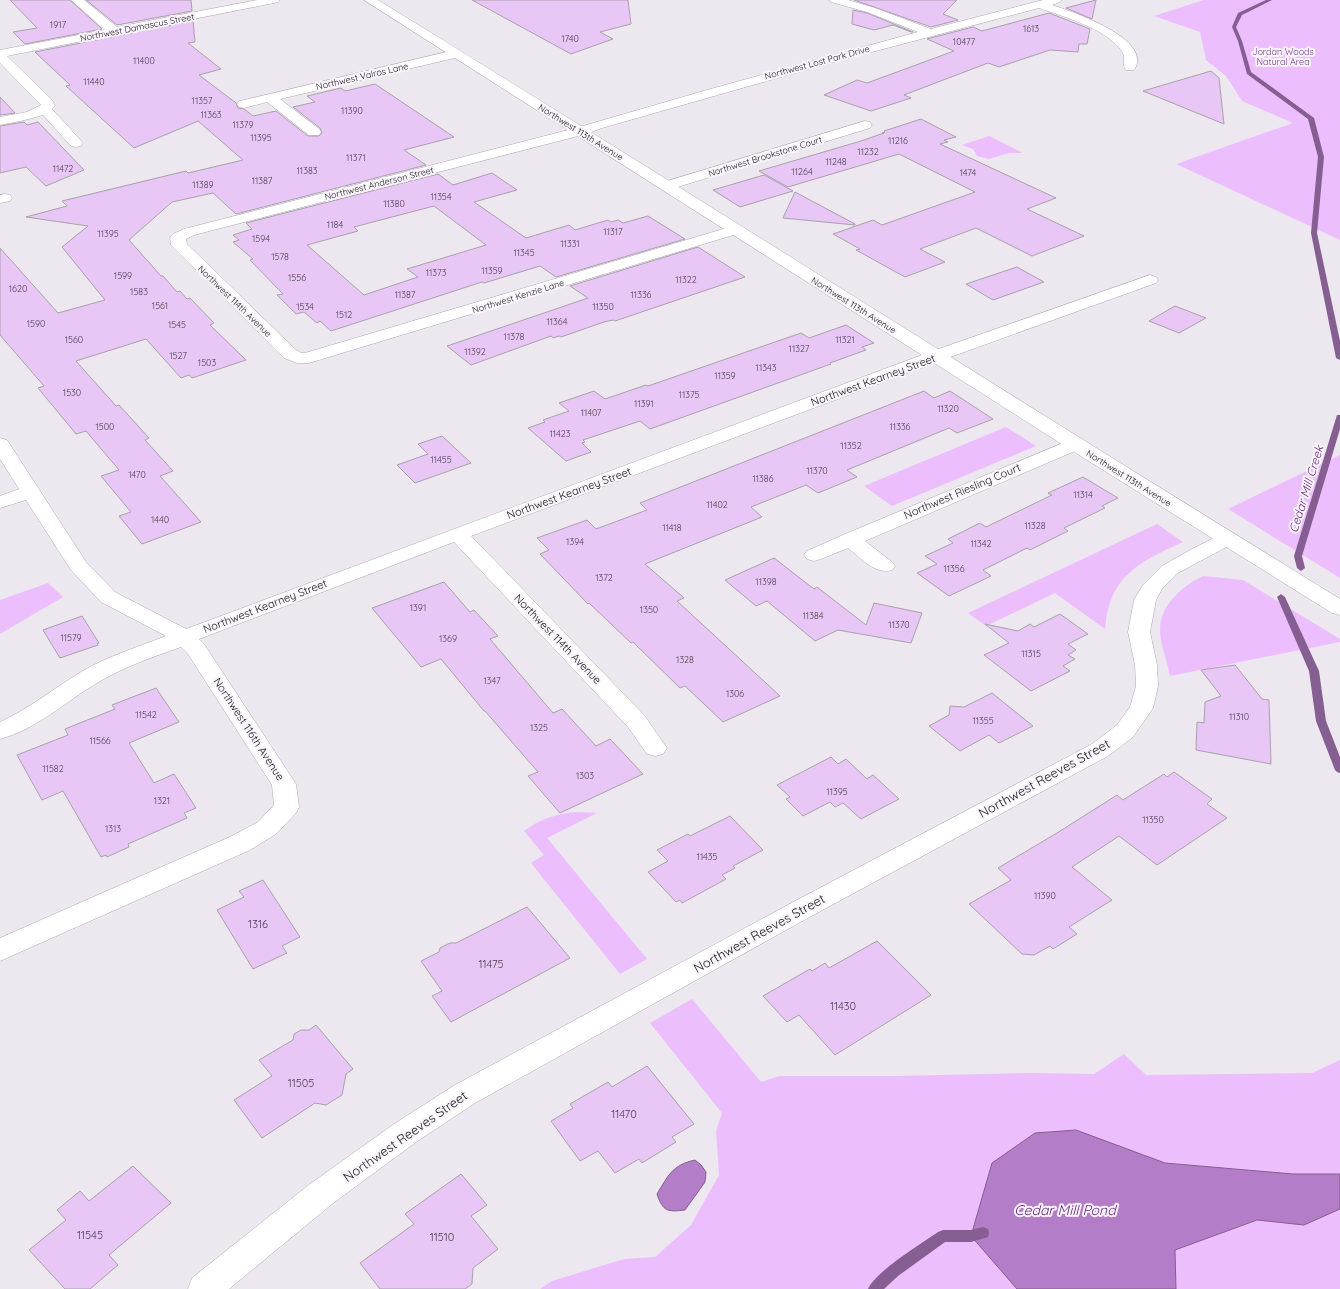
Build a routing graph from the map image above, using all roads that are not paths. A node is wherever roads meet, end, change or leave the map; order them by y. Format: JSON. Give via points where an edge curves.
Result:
{"nodes":[{"id":1,"x":77,"y":0,"type":"edge"},
{"id":2,"x":274,"y":0,"type":"edge"},
{"id":3,"x":370,"y":0,"type":"edge"},
{"id":4,"x":835,"y":0,"type":"edge"},
{"id":5,"x":1019,"y":0,"type":"edge"},
{"id":6,"x":1056,"y":0,"type":"edge"},
{"id":7,"x":1036,"y":5,"type":"junction"},
{"id":8,"x":114,"y":31,"type":"junction"},
{"id":9,"x":928,"y":32,"type":"junction"},
{"id":10,"x":455,"y":54,"type":"junction"},
{"id":11,"x":0,"y":55,"type":"edge"},
{"id":12,"x":1130,"y":67,"type":"dead end"},
{"id":13,"x":270,"y":98,"type":"junction"},
{"id":14,"x":244,"y":104,"type":"dead end"},
{"id":15,"x":45,"y":110,"type":"junction"},
{"id":16,"x":0,"y":121,"type":"edge"},
{"id":17,"x":865,"y":125,"type":"dead end"},
{"id":18,"x":581,"y":131,"type":"junction"},
{"id":19,"x":314,"y":132,"type":"dead end"},
{"id":20,"x":76,"y":143,"type":"dead end"},
{"id":21,"x":666,"y":186,"type":"junction"},
{"id":22,"x":735,"y":230,"type":"junction"},
{"id":23,"x":178,"y":237,"type":"joint"},
{"id":24,"x":1150,"y":280,"type":"dead end"},
{"id":25,"x":936,"y":356,"type":"junction"},
{"id":26,"x":299,"y":359,"type":"joint"},
{"id":27,"x":0,"y":444,"type":"edge"},
{"id":28,"x":1075,"y":444,"type":"junction"},
{"id":29,"x":30,"y":492,"type":"junction"},
{"id":30,"x":0,"y":502,"type":"edge"},
{"id":31,"x":458,"y":534,"type":"junction"},
{"id":32,"x":850,"y":539,"type":"junction"},
{"id":33,"x":1227,"y":539,"type":"junction"},
{"id":34,"x":814,"y":555,"type":"dead end"},
{"id":35,"x":885,"y":566,"type":"dead end"},
{"id":36,"x":1340,"y":608,"type":"edge"},
{"id":37,"x":183,"y":636,"type":"junction"},
{"id":38,"x":0,"y":731,"type":"edge"},
{"id":39,"x":656,"y":748,"type":"dead end"},
{"id":40,"x":0,"y":950,"type":"edge"},
{"id":41,"x":204,"y":1289,"type":"edge"}],
"edges":[{"from":1,"to":8,"type":"street"},
{"from":2,"to":8,"type":"street","name":"Northwest Damascus Street"},
{"from":3,"to":10,"type":"street","name":"Northwest 113th Avenue"},
{"from":4,"to":9,"type":"street","via":[[871,10]]},
{"from":5,"to":7,"type":"street"},
{"from":6,"to":7,"type":"street","name":"Northwest Lost Park Drive"},
{"from":7,"to":9,"type":"street","name":"Northwest Lost Park Drive"},
{"from":7,"to":12,"type":"street","via":[[1098,28],[1122,43],[1131,55]]},
{"from":8,"to":11,"type":"street","name":"Northwest Damascus Street"},
{"from":9,"to":18,"type":"street","name":"Northwest Lost Park Drive","via":[[734,85]]},
{"from":10,"to":13,"type":"street","name":"Northwest Valros Lane"},
{"from":10,"to":18,"type":"street","name":"Northwest 113th Avenue"},
{"from":11,"to":15,"type":"street","via":[[47,103]]},
{"from":13,"to":14,"type":"street","name":"Northwest Valros Lane"},
{"from":13,"to":19,"type":"street"},
{"from":15,"to":16,"type":"street"},
{"from":15,"to":20,"type":"street"},
{"from":17,"to":21,"type":"street","name":"Northwest Brookstone Court"},
{"from":18,"to":21,"type":"street","name":"Northwest 113th Avenue"},
{"from":18,"to":23,"type":"street","name":"Northwest Anderson Street","via":[[204,228]]},
{"from":21,"to":22,"type":"street","name":"Northwest 113th Avenue"},
{"from":22,"to":25,"type":"street","name":"Northwest 113th Avenue"},
{"from":22,"to":26,"type":"street","name":"Northwest Kenzie Lane","via":[[322,355]]},
{"from":23,"to":26,"type":"street","name":"Northwest 114th Avenue","via":[[178,245],[294,358]]},
{"from":24,"to":25,"type":"street","name":"Northwest Kearney Street"},
{"from":25,"to":28,"type":"street","name":"Northwest 113th Avenue"},
{"from":25,"to":31,"type":"street","name":"Northwest Kearney Street"},
{"from":27,"to":29,"type":"street","name":"Northwest 116th Avenue"},
{"from":28,"to":32,"type":"street","name":"Northwest Riesling Court"},
{"from":28,"to":33,"type":"street","name":"Northwest 113th Avenue"},
{"from":29,"to":30,"type":"street"},
{"from":29,"to":37,"type":"street","name":"Northwest 116th Avenue","via":[[78,566],[108,597]]},
{"from":31,"to":37,"type":"street","name":"Northwest Kearney Street"},
{"from":31,"to":39,"type":"street","name":"Northwest 114th Avenue","via":[[636,721]]},
{"from":32,"to":34,"type":"street","name":"Northwest Riesling Court"},
{"from":32,"to":35,"type":"street"},
{"from":33,"to":36,"type":"street","name":"Northwest 113th Avenue"},
{"from":33,"to":41,"type":"street","name":"Northwest Reeves Street","via":[[1169,570],[1154,585],[1145,600],[1139,632],[1148,686],[1141,708],[1125,731],[1100,750],[465,1094],[405,1133],[321,1194]]},
{"from":37,"to":38,"type":"street","name":"Northwest Kearney Street","via":[[119,662],[89,678],[60,699]]},
{"from":37,"to":40,"type":"street","name":"Northwest 116th Avenue","via":[[196,649],[284,784],[287,807],[267,828],[241,843]]}]}
